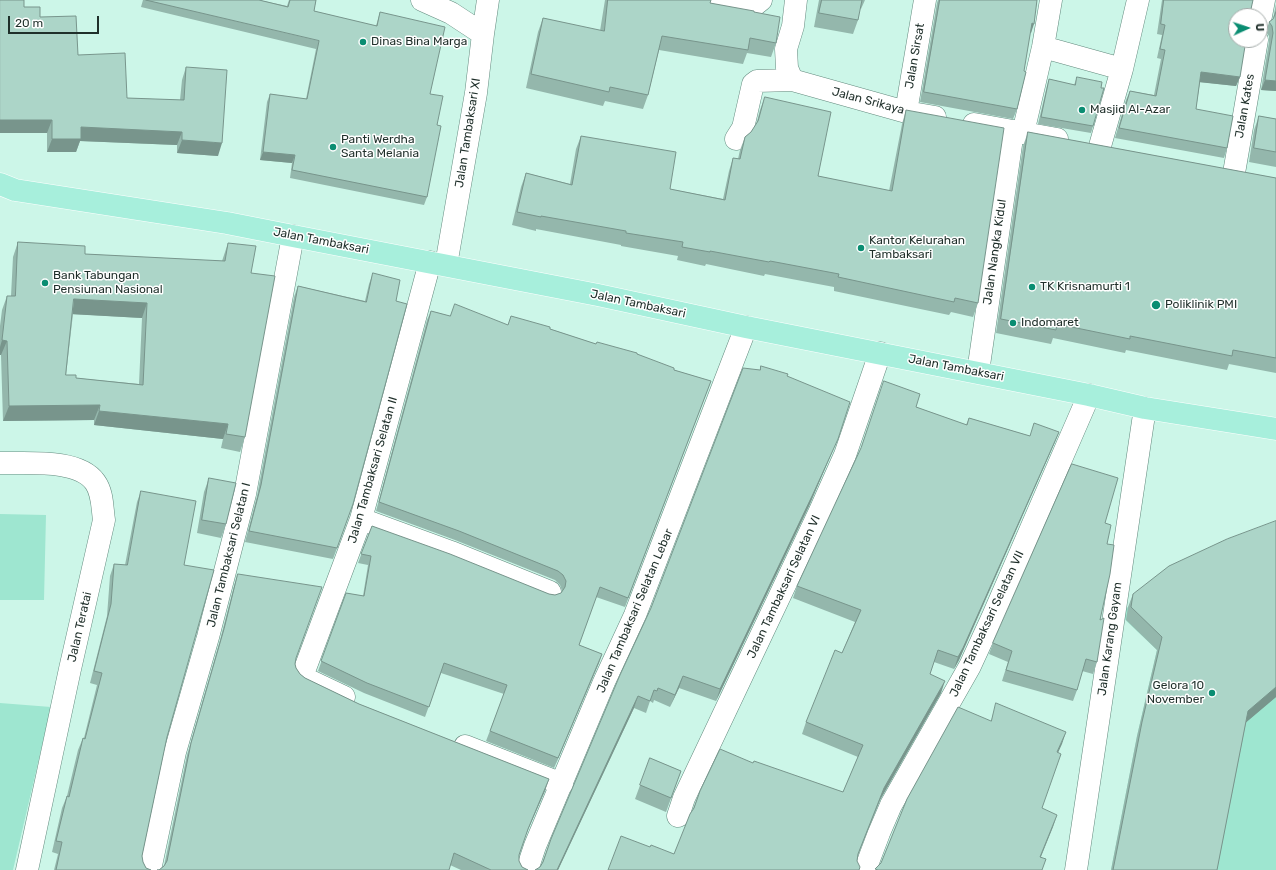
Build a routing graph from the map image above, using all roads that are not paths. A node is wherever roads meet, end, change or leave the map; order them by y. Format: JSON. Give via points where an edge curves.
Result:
{"nodes":[{"id":1,"x":422,"y":0,"type":"edge"},
{"id":2,"x":488,"y":0,"type":"edge"},
{"id":3,"x":705,"y":0,"type":"edge"},
{"id":4,"x":761,"y":0,"type":"edge"},
{"id":5,"x":796,"y":0,"type":"edge"},
{"id":6,"x":925,"y":0,"type":"edge"},
{"id":7,"x":1051,"y":0,"type":"edge"},
{"id":8,"x":1138,"y":0,"type":"edge"},
{"id":9,"x":483,"y":34,"type":"junction"},
{"id":10,"x":1043,"y":47,"type":"junction"},
{"id":11,"x":1255,"y":48,"type":"edge"},
{"id":12,"x":1122,"y":69,"type":"junction"},
{"id":13,"x":792,"y":80,"type":"junction"},
{"id":14,"x":906,"y":112,"type":"junction"},
{"id":15,"x":1018,"y":132,"type":"junction"},
{"id":16,"x":736,"y":139,"type":"dead end"},
{"id":17,"x":1087,"y":144,"type":"junction"},
{"id":18,"x":1122,"y":150,"type":"edge"},
{"id":19,"x":1255,"y":176,"type":"edge"},
{"id":20,"x":0,"y":184,"type":"edge"},
{"id":21,"x":293,"y":236,"type":"junction"},
{"id":22,"x":438,"y":264,"type":"junction"},
{"id":23,"x":746,"y":327,"type":"junction"},
{"id":24,"x":880,"y":353,"type":"junction"},
{"id":25,"x":978,"y":372,"type":"junction"},
{"id":26,"x":1089,"y":395,"type":"junction"},
{"id":27,"x":1145,"y":408,"type":"junction"},
{"id":28,"x":1276,"y":429,"type":"edge"},
{"id":29,"x":0,"y":463,"type":"edge"},
{"id":30,"x":361,"y":520,"type":"junction"},
{"id":31,"x":550,"y":592,"type":"dead end"},
{"id":32,"x":359,"y":704,"type":"edge"},
{"id":33,"x":446,"y":738,"type":"edge"},
{"id":34,"x":562,"y":784,"type":"junction"},
{"id":35,"x":678,"y":816,"type":"dead end"},
{"id":36,"x":27,"y":870,"type":"edge"},
{"id":37,"x":150,"y":870,"type":"edge"},
{"id":38,"x":526,"y":870,"type":"edge"},
{"id":39,"x":865,"y":870,"type":"edge"},
{"id":40,"x":1076,"y":870,"type":"edge"}],
"edges":[{"from":1,"to":9,"type":"street","via":[[451,13]]},
{"from":2,"to":9,"type":"street","name":"Jalan Tambaksari XI"},
{"from":3,"to":4,"type":"street","via":[[751,8]]},
{"from":5,"to":13,"type":"street","via":[[793,26],[786,50],[787,68]]},
{"from":6,"to":14,"type":"street","name":"Jalan Sirsat"},
{"from":7,"to":10,"type":"street","name":"Jalan Nangka Kidul"},
{"from":8,"to":12,"type":"street"},
{"from":9,"to":22,"type":"street","name":"Jalan Tambaksari XI","via":[[476,93]]},
{"from":10,"to":12,"type":"street"},
{"from":10,"to":15,"type":"street","name":"Jalan Nangka Kidul"},
{"from":11,"to":19,"type":"street","name":"Jalan Kates","via":[[1224,171]]},
{"from":12,"to":17,"type":"street"},
{"from":13,"to":14,"type":"street","name":"Jalan Srikaya"},
{"from":13,"to":16,"type":"street","name":"Jalan Srikaya","via":[[757,81],[753,84],[744,128]]},
{"from":14,"to":15,"type":"street","name":"Jalan Srikaya"},
{"from":15,"to":17,"type":"street","name":"Jalan Srikaya"},
{"from":15,"to":25,"type":"street","name":"Jalan Nangka Kidul"},
{"from":17,"to":18,"type":"street","name":"Jalan Srikaya"},
{"from":20,"to":21,"type":"main road","name":"Jalan Tambaksari","via":[[15,190]]},
{"from":21,"to":22,"type":"main road","name":"Jalan Tambaksari"},
{"from":21,"to":37,"type":"street","name":"Jalan Tambaksari Selatan I","via":[[245,494],[175,752]]},
{"from":22,"to":23,"type":"main road","name":"Jalan Tambaksari"},
{"from":22,"to":30,"type":"street","name":"Jalan Tambaksari Selatan II"},
{"from":23,"to":24,"type":"main road","name":"Jalan Tambaksari"},
{"from":23,"to":34,"type":"street","name":"Jalan Tambaksari Selatan Lebar","via":[[635,615]]},
{"from":24,"to":25,"type":"main road","name":"Jalan Tambaksari"},
{"from":24,"to":35,"type":"street","name":"Jalan Tambaksari Selatan VI","via":[[845,455],[684,798]]},
{"from":25,"to":26,"type":"main road","name":"Jalan Tambaksari"},
{"from":26,"to":27,"type":"main road","name":"Jalan Tambaksari"},
{"from":26,"to":39,"type":"street","name":"Jalan Tambaksari Selatan VII","via":[[977,652],[891,805]]},
{"from":27,"to":28,"type":"main road","name":"Jalan Tambaksari"},
{"from":27,"to":40,"type":"street","name":"Jalan Karang Gayam"},
{"from":29,"to":36,"type":"street","name":"Jalan Teratai","via":[[60,464],[82,471],[94,481],[101,495],[104,520]]},
{"from":30,"to":31,"type":"street","via":[[451,552]]},
{"from":30,"to":32,"type":"street","name":"Jalan Tambaksari Selatan II","via":[[303,674],[306,679]]},
{"from":33,"to":34,"type":"street"},
{"from":34,"to":38,"type":"street","name":"Jalan Tambaksari Selatan Lebar"}]}
